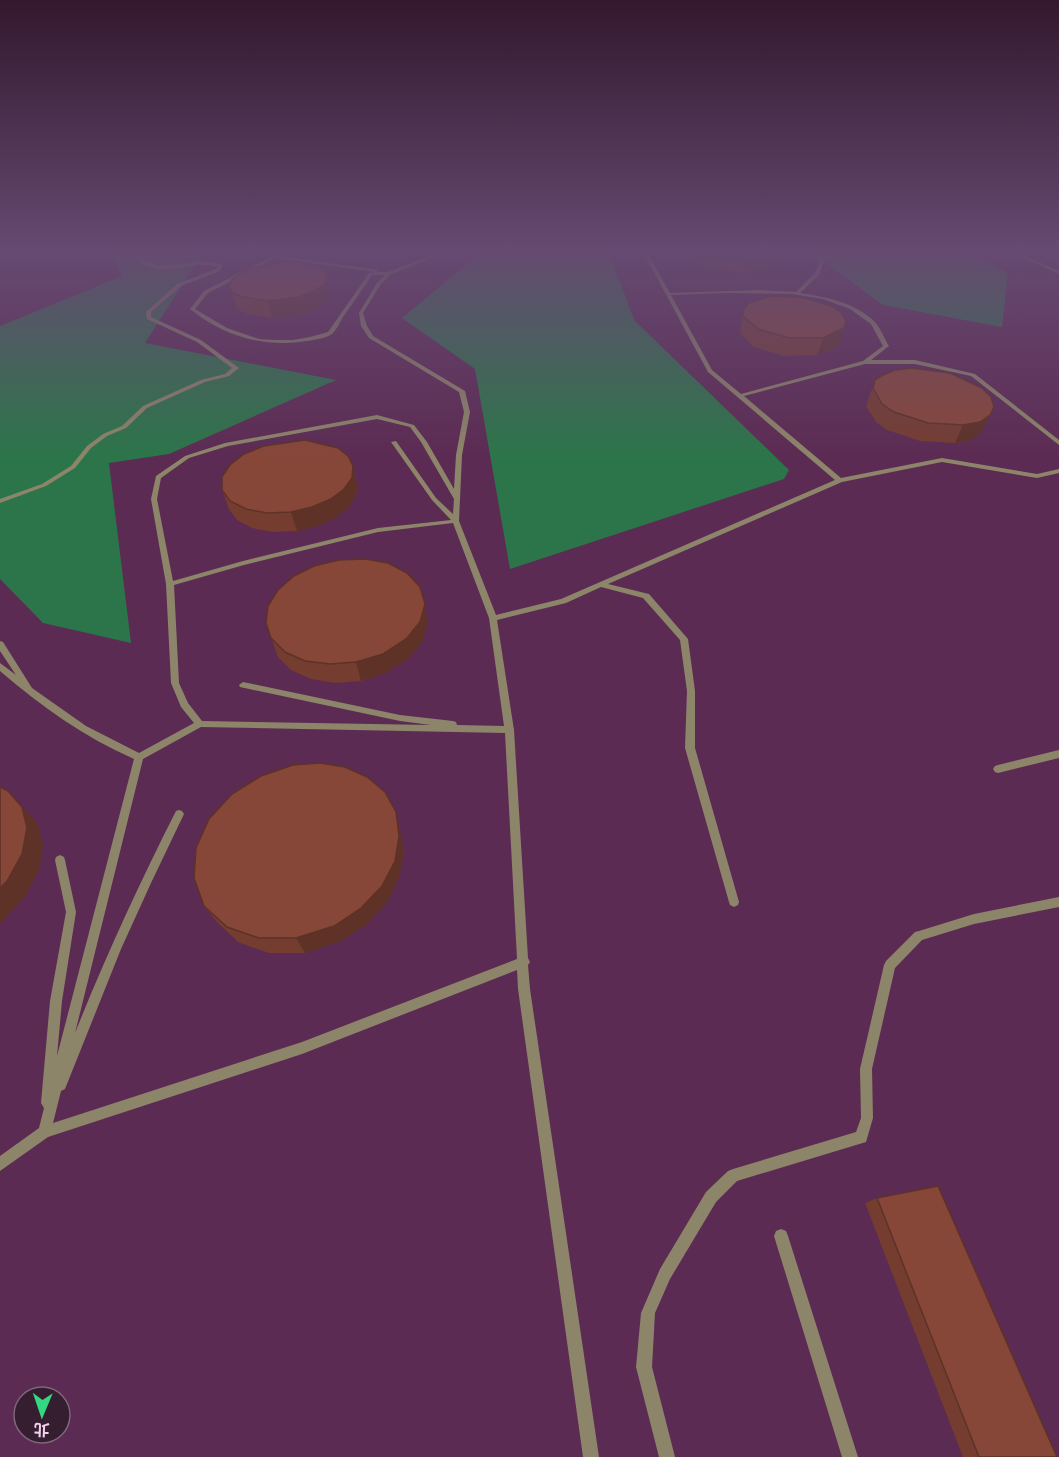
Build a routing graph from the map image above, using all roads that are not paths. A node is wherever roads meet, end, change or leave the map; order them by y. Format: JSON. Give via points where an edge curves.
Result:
{"nodes":[{"id":1,"x":153,"y":320,"type":"edge"},
{"id":2,"x":213,"y":320,"type":"edge"},
{"id":3,"x":339,"y":320,"type":"edge"},
{"id":4,"x":363,"y":320,"type":"edge"},
{"id":5,"x":683,"y":320,"type":"edge"},
{"id":6,"x":870,"y":320,"type":"edge"},
{"id":7,"x":865,"y":362,"type":"junction"},
{"id":8,"x":739,"y":396,"type":"junction"},
{"id":9,"x":394,"y":442,"type":"dead end"},
{"id":10,"x":1059,"y":443,"type":"edge"},
{"id":11,"x":1059,"y":471,"type":"edge"},
{"id":12,"x":840,"y":480,"type":"junction"},
{"id":13,"x":457,"y":500,"type":"junction"},
{"id":14,"x":0,"y":501,"type":"edge"},
{"id":15,"x":456,"y":520,"type":"junction"},
{"id":16,"x":170,"y":584,"type":"junction"},
{"id":17,"x":601,"y":585,"type":"junction"},
{"id":18,"x":493,"y":618,"type":"junction"},
{"id":19,"x":0,"y":644,"type":"edge"},
{"id":20,"x":2,"y":672,"type":"edge"},
{"id":21,"x":243,"y":685,"type":"dead end"},
{"id":22,"x":32,"y":695,"type":"junction"},
{"id":23,"x":200,"y":724,"type":"junction"},
{"id":24,"x":509,"y":730,"type":"junction"},
{"id":25,"x":1059,"y":754,"type":"edge"},
{"id":26,"x":138,"y":757,"type":"junction"},
{"id":27,"x":998,"y":769,"type":"dead end"},
{"id":28,"x":179,"y":814,"type":"dead end"},
{"id":29,"x":60,"y":860,"type":"dead end"},
{"id":30,"x":734,"y":902,"type":"dead end"},
{"id":31,"x":1059,"y":902,"type":"edge"},
{"id":32,"x":524,"y":962,"type":"junction"},
{"id":33,"x":44,"y":1132,"type":"junction"},
{"id":34,"x":0,"y":1164,"type":"edge"},
{"id":35,"x":781,"y":1236,"type":"dead end"},
{"id":36,"x":591,"y":1457,"type":"edge"},
{"id":37,"x":667,"y":1457,"type":"edge"},
{"id":38,"x":850,"y":1457,"type":"edge"}],
"edges":[{"from":1,"to":14,"type":"lane","via":[[199,341],[237,368],[145,407],[124,427],[89,447],[73,467],[44,485]]},
{"from":2,"to":3,"type":"lane","via":[[254,341],[294,343],[330,333]]},
{"from":4,"to":13,"type":"lane","via":[[371,337],[462,391],[467,412],[459,455]]},
{"from":5,"to":8,"type":"lane","via":[[710,370]]},
{"from":6,"to":7,"type":"lane","via":[[886,346]]},
{"from":7,"to":8,"type":"lane"},
{"from":7,"to":10,"type":"lane","via":[[915,362],[973,375]]},
{"from":8,"to":12,"type":"lane"},
{"from":9,"to":15,"type":"lane","via":[[434,499]]},
{"from":11,"to":12,"type":"lane","via":[[1036,476],[942,460]]},
{"from":12,"to":17,"type":"lane"},
{"from":13,"to":15,"type":"lane"},
{"from":13,"to":16,"type":"lane","via":[[412,426],[377,417],[227,444],[187,458],[159,477],[154,499]]},
{"from":15,"to":16,"type":"lane","via":[[378,530]]},
{"from":15,"to":18,"type":"lane"},
{"from":16,"to":23,"type":"lane","via":[[175,683],[184,705]]},
{"from":17,"to":18,"type":"lane","via":[[563,601]]},
{"from":17,"to":30,"type":"lane","via":[[646,596],[684,639],[691,691],[690,748]]},
{"from":18,"to":24,"type":"lane"},
{"from":19,"to":22,"type":"lane"},
{"from":20,"to":22,"type":"lane"},
{"from":21,"to":24,"type":"lane","via":[[400,718]]},
{"from":22,"to":26,"type":"lane"},
{"from":23,"to":24,"type":"lane"},
{"from":23,"to":26,"type":"lane"},
{"from":24,"to":32,"type":"lane"},
{"from":25,"to":27,"type":"lane"},
{"from":26,"to":33,"type":"lane"},
{"from":28,"to":33,"type":"lane","via":[[100,981]]},
{"from":29,"to":33,"type":"lane","via":[[71,912],[56,1001]]},
{"from":31,"to":37,"type":"lane","via":[[974,919],[919,936],[890,965],[866,1070],[867,1118],[861,1137],[733,1176],[711,1197],[665,1274],[648,1313],[644,1367]]},
{"from":32,"to":33,"type":"lane","via":[[302,1048]]},
{"from":32,"to":36,"type":"lane","via":[[524,989]]},
{"from":33,"to":34,"type":"lane"},
{"from":35,"to":38,"type":"lane"}]}
